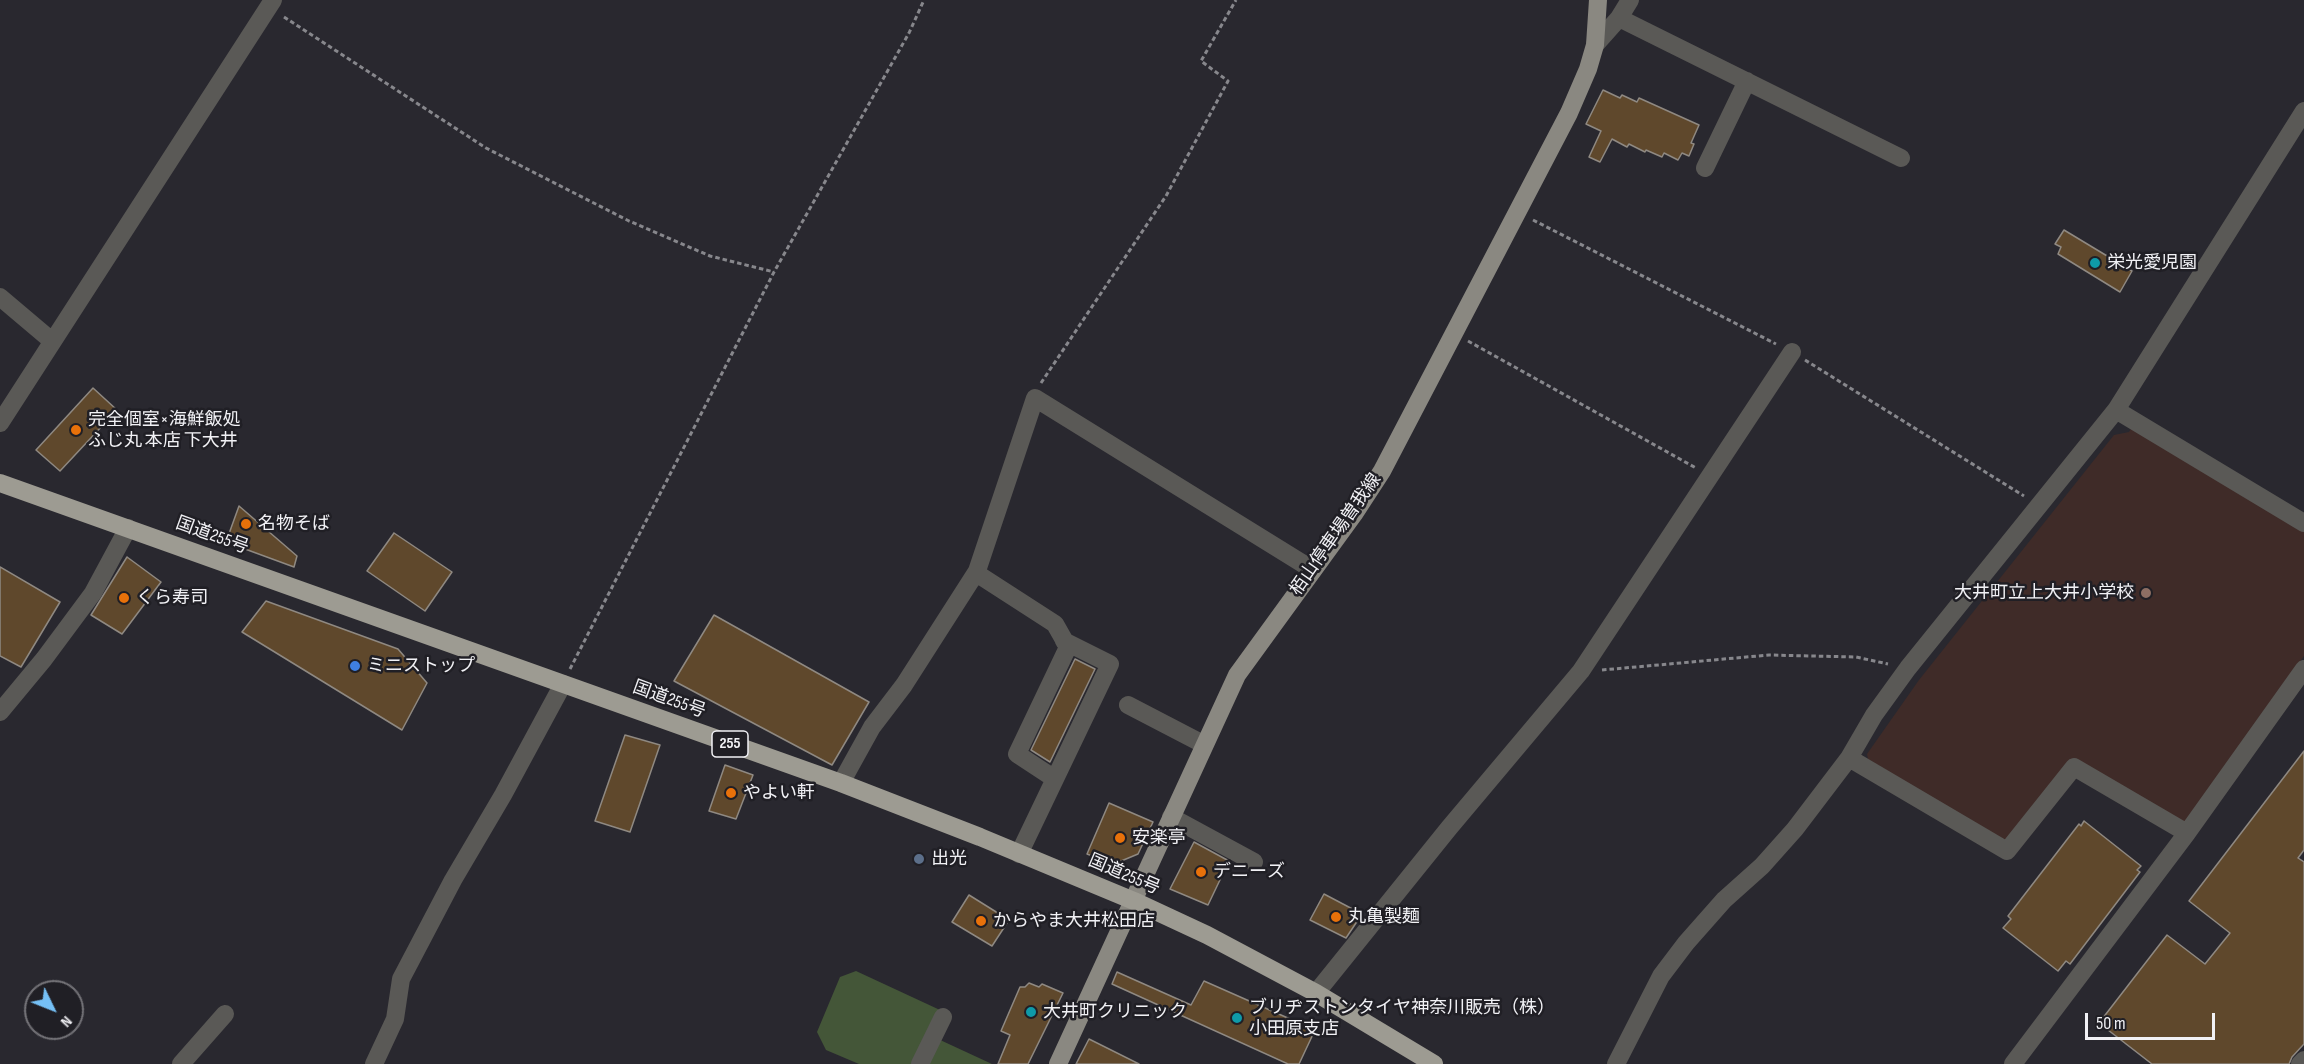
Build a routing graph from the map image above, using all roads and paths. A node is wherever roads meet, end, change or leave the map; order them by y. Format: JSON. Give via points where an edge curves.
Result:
{"nodes":[{"id":1,"x":924,"y":0,"type":"edge"},
{"id":2,"x":1236,"y":0,"type":"edge"},
{"id":3,"x":1598,"y":0,"type":"edge"},
{"id":4,"x":1630,"y":0,"type":"edge"},
{"id":5,"x":271,"y":3,"type":"edge"},
{"id":6,"x":1619,"y":18,"type":"junction"},
{"id":7,"x":1595,"y":45,"type":"junction"},
{"id":8,"x":1747,"y":81,"type":"junction"},
{"id":9,"x":2304,"y":111,"type":"edge"},
{"id":10,"x":1901,"y":158,"type":"dead end"},
{"id":11,"x":1705,"y":168,"type":"dead end"},
{"id":12,"x":774,"y":272,"type":"junction"},
{"id":13,"x":0,"y":297,"type":"edge"},
{"id":14,"x":1455,"y":333,"type":"junction"},
{"id":15,"x":52,"y":341,"type":"junction"},
{"id":16,"x":1792,"y":352,"type":"dead end"},
{"id":17,"x":1035,"y":398,"type":"junction"},
{"id":18,"x":2116,"y":410,"type":"junction"},
{"id":19,"x":0,"y":423,"type":"edge"},
{"id":20,"x":1711,"y":477,"type":"junction"},
{"id":21,"x":0,"y":483,"type":"edge"},
{"id":22,"x":2304,"y":523,"type":"edge"},
{"id":23,"x":128,"y":528,"type":"junction"},
{"id":24,"x":1313,"y":570,"type":"junction"},
{"id":25,"x":976,"y":573,"type":"junction"},
{"id":26,"x":1066,"y":644,"type":"junction"},
{"id":27,"x":1908,"y":668,"type":"junction"},
{"id":28,"x":2304,"y":669,"type":"edge"},
{"id":29,"x":1581,"y":671,"type":"junction"},
{"id":30,"x":563,"y":684,"type":"junction"},
{"id":31,"x":1128,"y":705,"type":"dead end"},
{"id":32,"x":0,"y":712,"type":"edge"},
{"id":33,"x":1203,"y":744,"type":"junction"},
{"id":34,"x":1849,"y":758,"type":"junction"},
{"id":35,"x":1055,"y":778,"type":"junction"},
{"id":36,"x":841,"y":783,"type":"junction"},
{"id":37,"x":1171,"y":817,"type":"junction"},
{"id":38,"x":2187,"y":833,"type":"junction"},
{"id":39,"x":1019,"y":854,"type":"junction"},
{"id":40,"x":1254,"y":862,"type":"dead end"},
{"id":41,"x":1134,"y":902,"type":"junction"},
{"id":42,"x":1316,"y":993,"type":"junction"},
{"id":43,"x":225,"y":1014,"type":"dead end"},
{"id":44,"x":943,"y":1017,"type":"dead end"},
{"id":45,"x":2304,"y":1059,"type":"edge"},
{"id":46,"x":181,"y":1064,"type":"edge"},
{"id":47,"x":374,"y":1064,"type":"edge"},
{"id":48,"x":920,"y":1064,"type":"edge"},
{"id":49,"x":1058,"y":1064,"type":"edge"},
{"id":50,"x":1434,"y":1064,"type":"edge"},
{"id":51,"x":1616,"y":1064,"type":"edge"},
{"id":52,"x":2013,"y":1064,"type":"edge"},
{"id":53,"x":2300,"y":1064,"type":"edge"}],
"edges":[{"from":1,"to":12,"type":"path"},
{"from":2,"to":17,"type":"path","via":[[1201,61],[1228,81],[1166,196],[1038,387]]},
{"from":3,"to":7,"type":"main road","name":"栢山停車場曽我線"},
{"from":4,"to":6,"type":"street"},
{"from":5,"to":12,"type":"path","via":[[486,148],[628,221],[710,256]]},
{"from":5,"to":15,"type":"street"},
{"from":6,"to":7,"type":"street"},
{"from":6,"to":8,"type":"street"},
{"from":7,"to":14,"type":"main road","name":"栢山停車場曽我線","via":[[1578,96]]},
{"from":8,"to":10,"type":"street"},
{"from":8,"to":11,"type":"street"},
{"from":9,"to":18,"type":"street"},
{"from":12,"to":30,"type":"path"},
{"from":13,"to":15,"type":"street"},
{"from":14,"to":20,"type":"path"},
{"from":14,"to":24,"type":"main road","name":"栢山停車場曽我線","via":[[1382,471]]},
{"from":15,"to":19,"type":"street"},
{"from":16,"to":20,"type":"street"},
{"from":17,"to":24,"type":"street"},
{"from":17,"to":25,"type":"street"},
{"from":18,"to":22,"type":"street"},
{"from":18,"to":27,"type":"street"},
{"from":20,"to":29,"type":"street"},
{"from":21,"to":23,"type":"highway","name":"国道255号","number":"255"},
{"from":23,"to":30,"type":"highway","name":"国道255号","number":"255"},
{"from":23,"to":32,"type":"street","via":[[93,592]]},
{"from":24,"to":33,"type":"main road","name":"栢山停車場曽我線","via":[[1237,675]]},
{"from":25,"to":26,"type":"street","via":[[1055,624]]},
{"from":25,"to":36,"type":"street","via":[[904,685],[872,727]]},
{"from":26,"to":35,"type":"street","via":[[1017,754]]},
{"from":26,"to":35,"type":"street","via":[[1110,664]]},
{"from":27,"to":29,"type":"path","via":[[1857,657],[1768,655]]},
{"from":27,"to":34,"type":"street"},
{"from":28,"to":38,"type":"street"},
{"from":29,"to":42,"type":"street"},
{"from":30,"to":36,"type":"highway","name":"国道255号","number":"255"},
{"from":30,"to":47,"type":"street","via":[[401,979],[394,1019]]},
{"from":31,"to":33,"type":"street"},
{"from":33,"to":37,"type":"main road","name":"栢山停車場曽我線"},
{"from":34,"to":38,"type":"street","via":[[2007,851],[2074,767]]},
{"from":34,"to":51,"type":"street","via":[[1762,866],[1724,900],[1686,943],[1661,976]]},
{"from":35,"to":39,"type":"street"},
{"from":36,"to":39,"type":"highway","name":"国道255号","number":"255"},
{"from":37,"to":40,"type":"street"},
{"from":37,"to":41,"type":"main road","name":"栢山停車場曽我線"},
{"from":38,"to":52,"type":"street"},
{"from":39,"to":41,"type":"highway","name":"国道255号","number":"255"},
{"from":41,"to":42,"type":"highway","name":"国道255号","number":"255","via":[[1207,935]]},
{"from":41,"to":49,"type":"main road","name":"栢山停車場曽我線"},
{"from":42,"to":50,"type":"highway","name":"国道255号","number":"255"},
{"from":43,"to":46,"type":"street"},
{"from":44,"to":48,"type":"street"},
{"from":45,"to":53,"type":"street"}]}
